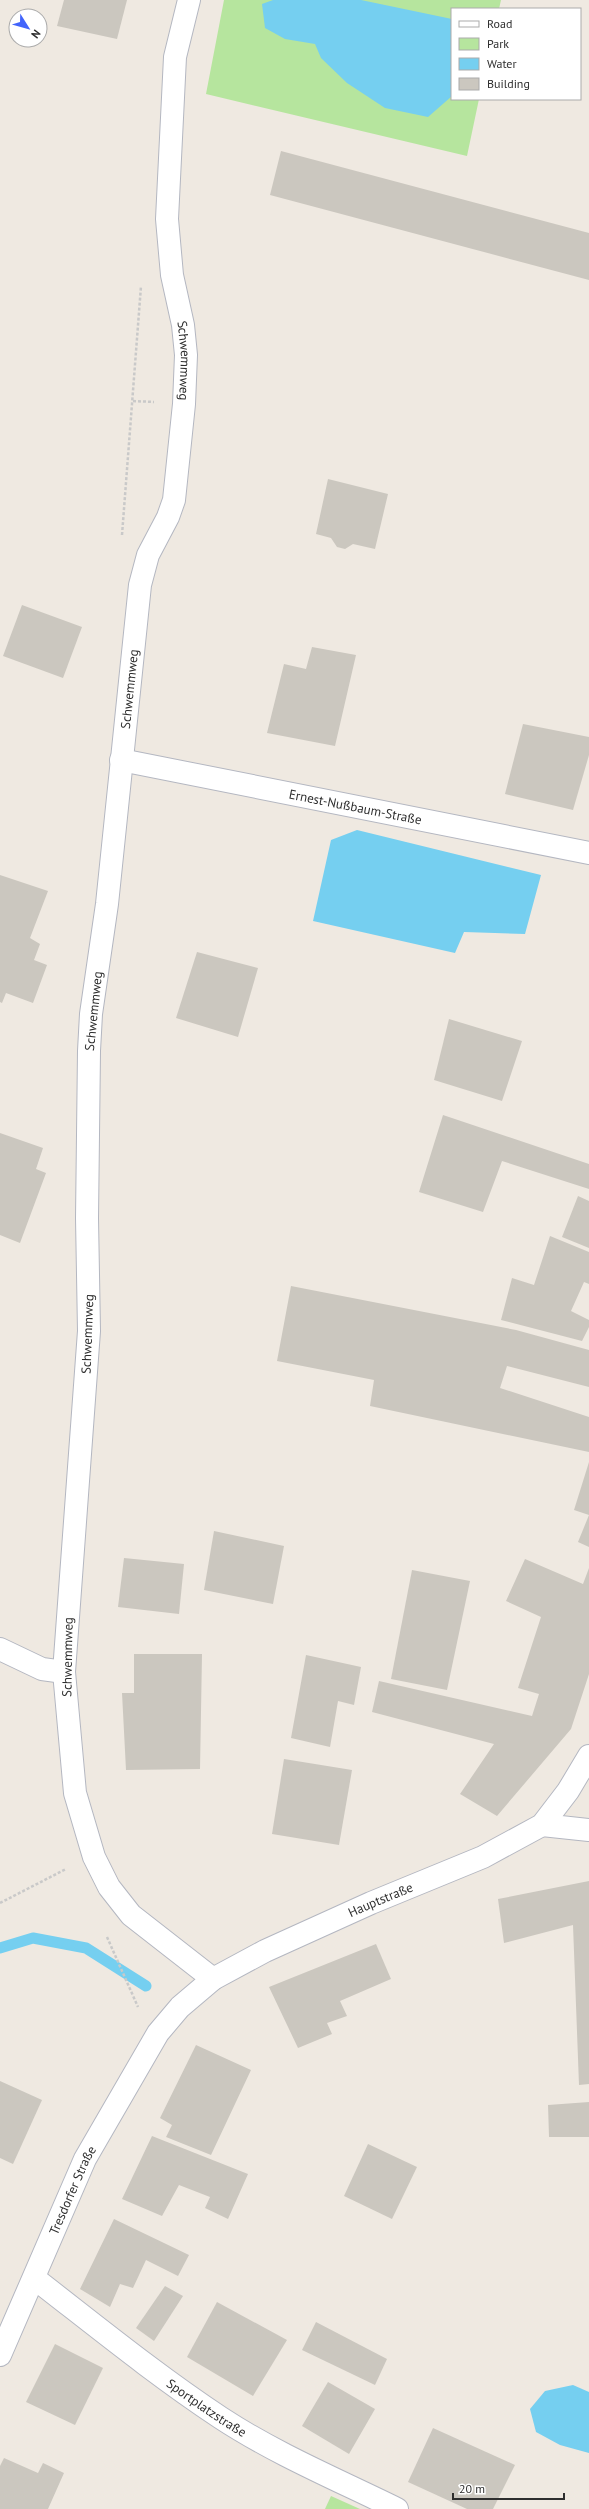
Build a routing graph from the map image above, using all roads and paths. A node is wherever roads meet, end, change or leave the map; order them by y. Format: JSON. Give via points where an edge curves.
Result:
{"nodes":[{"id":1,"x":189,"y":0,"type":"edge"},
{"id":2,"x":121,"y":760,"type":"junction"},
{"id":3,"x":589,"y":852,"type":"edge"},
{"id":4,"x":0,"y":1649,"type":"edge"},
{"id":5,"x":64,"y":1672,"type":"junction"},
{"id":6,"x":589,"y":1756,"type":"edge"},
{"id":7,"x":542,"y":1825,"type":"junction"},
{"id":8,"x":589,"y":1830,"type":"edge"},
{"id":9,"x":94,"y":1857,"type":"junction"},
{"id":10,"x":0,"y":1903,"type":"edge"},
{"id":11,"x":118,"y":1961,"type":"dead end"},
{"id":12,"x":213,"y":1979,"type":"junction"},
{"id":13,"x":134,"y":1997,"type":"dead end"},
{"id":14,"x":158,"y":2033,"type":"joint"},
{"id":15,"x":34,"y":2278,"type":"junction"},
{"id":16,"x":0,"y":2355,"type":"edge"},
{"id":17,"x":397,"y":2509,"type":"edge"}],
"edges":[{"from":1,"to":2,"type":"street","name":"Schwemmweg","via":[[175,57],[167,219],[170,260],[183,325],[186,355],[184,404],[174,500],[148,554],[140,585]]},
{"from":2,"to":3,"type":"street","name":"Ernest-Nußbaum-Straße"},
{"from":2,"to":5,"type":"street","name":"Schwemmweg","via":[[107,904],[91,1014],[89,1331]]},
{"from":4,"to":5,"type":"street","via":[[42,1669]]},
{"from":5,"to":9,"type":"street","name":"Schwemmweg","via":[[75,1793]]},
{"from":6,"to":7,"type":"street","name":"Hauptstraße","via":[[568,1791]]},
{"from":7,"to":8,"type":"street"},
{"from":7,"to":12,"type":"street","name":"Hauptstraße","via":[[483,1857],[371,1903],[265,1951]]},
{"from":9,"to":10,"type":"path","via":[[22,1890]]},
{"from":9,"to":12,"type":"street","name":"Schwemmweg","via":[[120,1904]]},
{"from":11,"to":13,"type":"path"},
{"from":12,"to":14,"type":"street","name":"Hauptstraße","via":[[180,2007]]},
{"from":14,"to":15,"type":"street","name":"Tresdorfer Straße","via":[[84,2160]]},
{"from":15,"to":16,"type":"street","name":"Tresdorfer Straße"},
{"from":15,"to":17,"type":"street","name":"Sportplatzstraße","via":[[143,2362],[222,2418],[284,2453]]}]}
